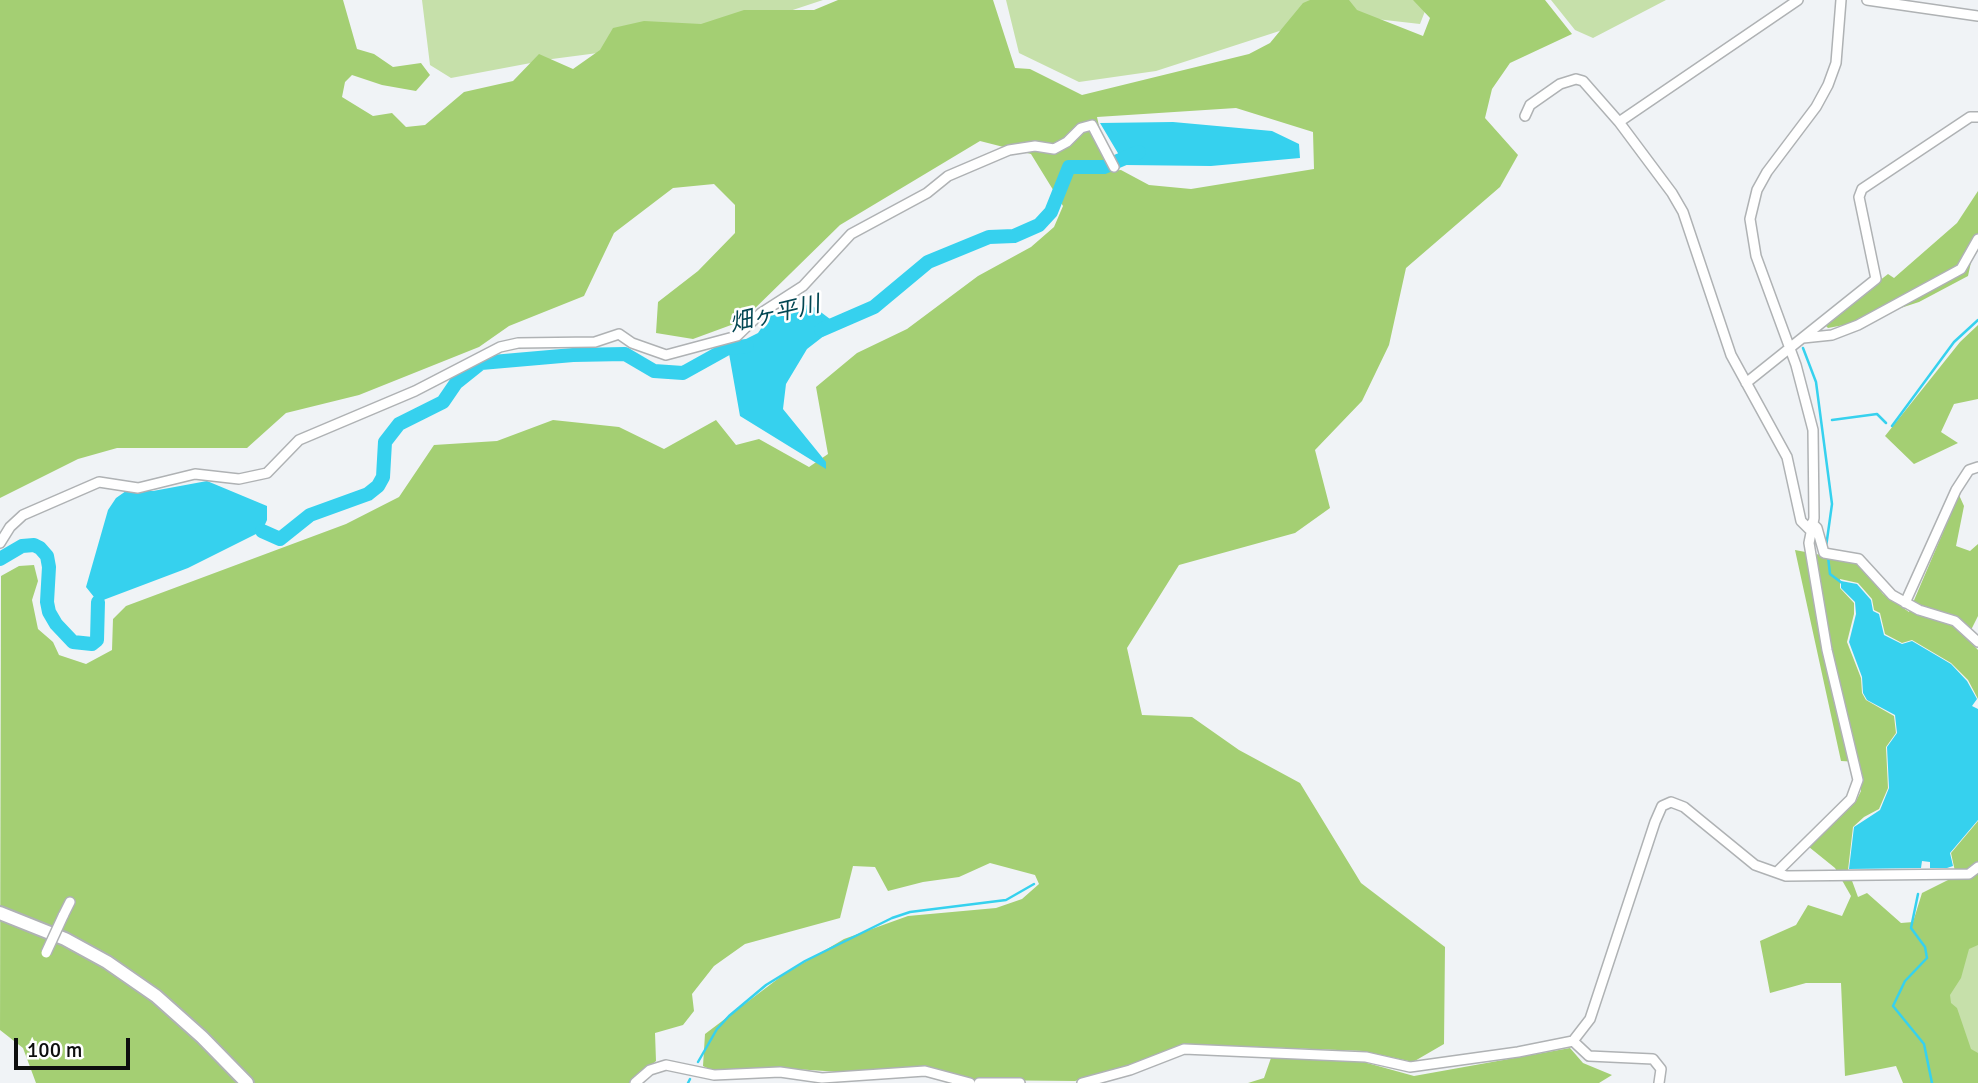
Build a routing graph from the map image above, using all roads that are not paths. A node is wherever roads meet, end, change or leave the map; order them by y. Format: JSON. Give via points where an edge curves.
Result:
{"nodes":[{"id":1,"x":1798,"y":0,"type":"edge"},
{"id":2,"x":1841,"y":0,"type":"edge"},
{"id":3,"x":1867,"y":0,"type":"edge"},
{"id":4,"x":1978,"y":16,"type":"edge"},
{"id":5,"x":1525,"y":116,"type":"dead end"},
{"id":6,"x":1978,"y":117,"type":"edge"},
{"id":7,"x":1619,"y":122,"type":"junction"},
{"id":8,"x":1112,"y":163,"type":"dead end"},
{"id":9,"x":1978,"y":240,"type":"edge"},
{"id":10,"x":1802,"y":338,"type":"junction"},
{"id":11,"x":1790,"y":348,"type":"junction"},
{"id":12,"x":1745,"y":383,"type":"junction"},
{"id":13,"x":1978,"y":467,"type":"edge"},
{"id":14,"x":1811,"y":526,"type":"junction"},
{"id":15,"x":0,"y":542,"type":"edge"},
{"id":16,"x":1905,"y":603,"type":"junction"},
{"id":17,"x":1978,"y":642,"type":"edge"},
{"id":18,"x":1978,"y":867,"type":"edge"},
{"id":19,"x":1778,"y":871,"type":"junction"},
{"id":20,"x":70,"y":902,"type":"dead end"},
{"id":21,"x":0,"y":913,"type":"edge"},
{"id":22,"x":46,"y":953,"type":"dead end"},
{"id":23,"x":1573,"y":1041,"type":"junction"},
{"id":24,"x":247,"y":1083,"type":"edge"},
{"id":25,"x":635,"y":1083,"type":"edge"},
{"id":26,"x":970,"y":1083,"type":"edge"},
{"id":27,"x":979,"y":1083,"type":"edge"},
{"id":28,"x":1020,"y":1083,"type":"edge"},
{"id":29,"x":1082,"y":1083,"type":"edge"},
{"id":30,"x":1659,"y":1083,"type":"edge"}],
"edges":[{"from":1,"to":7,"type":"street"},
{"from":2,"to":11,"type":"street","via":[[1836,62],[1828,85],[1767,172],[1750,219],[1756,256]]},
{"from":3,"to":4,"type":"street"},
{"from":5,"to":7,"type":"street","via":[[1530,105],[1546,93],[1576,79],[1592,89]]},
{"from":6,"to":10,"type":"street","via":[[1970,117],[1861,189],[1876,279]]},
{"from":7,"to":12,"type":"street","via":[[1683,212],[1731,355]]},
{"from":8,"to":15,"type":"street","via":[[1092,125],[1054,149],[1009,150],[974,163],[851,234],[803,286],[761,313],[737,336],[666,355],[619,334],[595,342],[500,347],[299,440],[267,473],[239,479],[195,474],[138,488],[99,482],[23,515]]},
{"from":9,"to":10,"type":"street","via":[[1961,269],[1858,325],[1832,335]]},
{"from":10,"to":11,"type":"street"},
{"from":11,"to":12,"type":"street"},
{"from":11,"to":14,"type":"street","via":[[1813,430]]},
{"from":12,"to":14,"type":"street","via":[[1787,457],[1801,521]]},
{"from":13,"to":16,"type":"street","via":[[1969,470],[1956,490]]},
{"from":14,"to":16,"type":"street","via":[[1817,528],[1827,553],[1864,562],[1892,595]]},
{"from":14,"to":19,"type":"street","via":[[1816,594],[1857,788],[1851,800]]},
{"from":16,"to":17,"type":"street","via":[[1955,621]]},
{"from":18,"to":19,"type":"street","via":[[1969,874],[1802,878]]},
{"from":19,"to":23,"type":"street","via":[[1755,865],[1684,807],[1671,802],[1662,806],[1590,1019]]},
{"from":20,"to":22,"type":"street","bridge":true},
{"from":21,"to":24,"type":"main road","via":[[107,962],[156,996]]},
{"from":23,"to":29,"type":"street","via":[[1410,1067],[1342,1055],[1184,1049]]},
{"from":23,"to":30,"type":"street","via":[[1588,1056],[1653,1059],[1661,1069]]},
{"from":25,"to":26,"type":"street","via":[[650,1070],[666,1065],[714,1075],[780,1072],[822,1078],[925,1071]]},
{"from":27,"to":28,"type":"street"}]}
